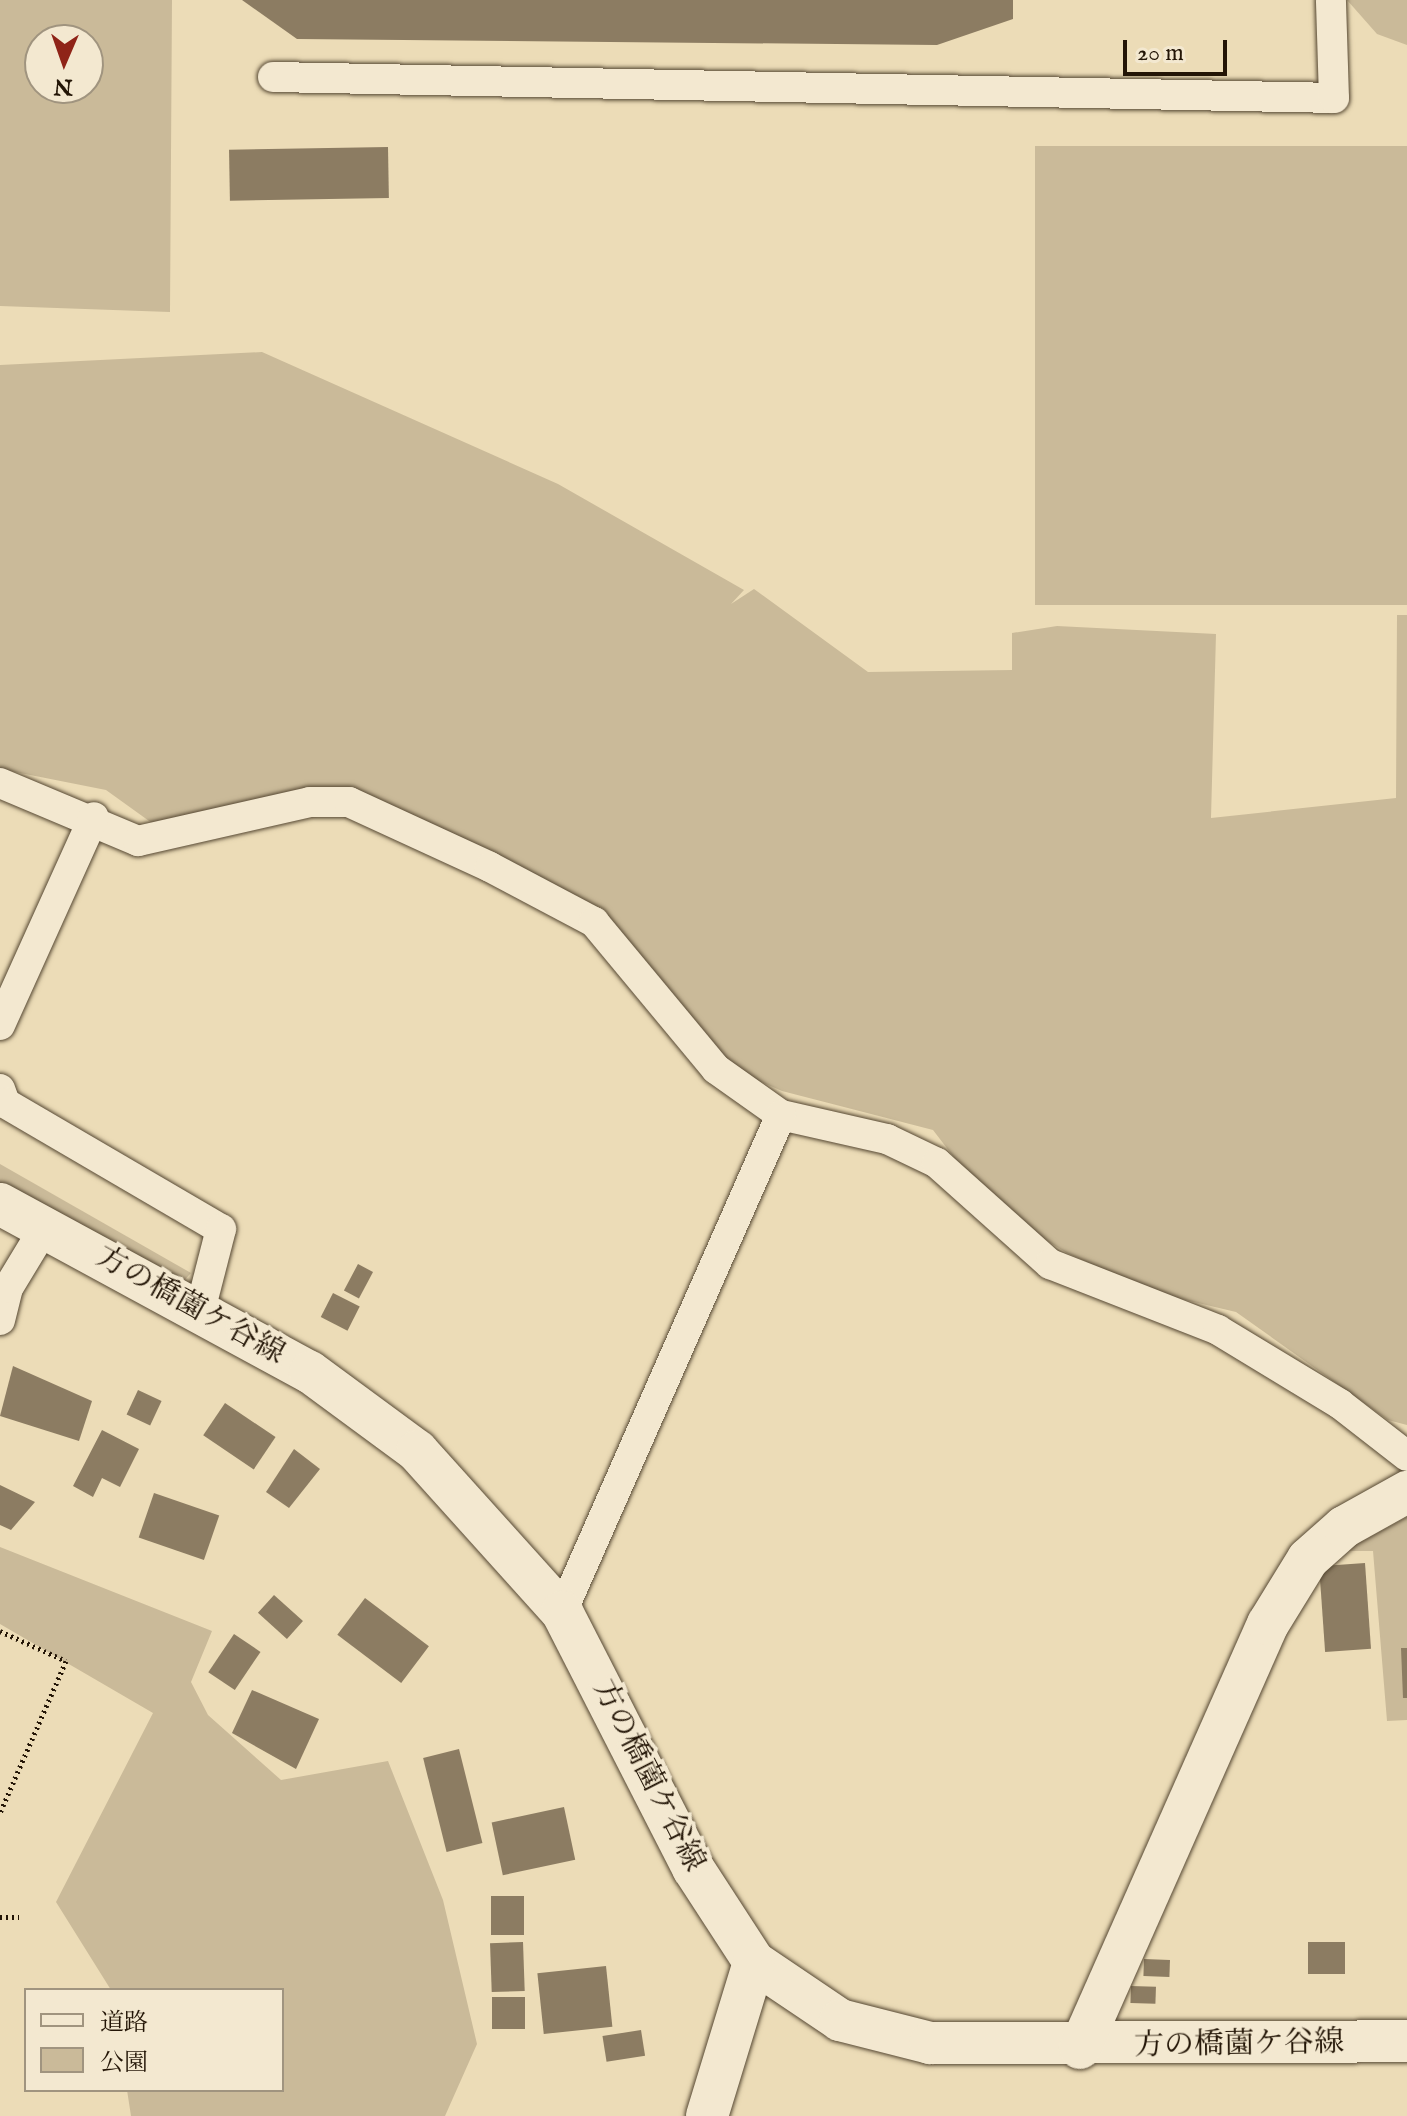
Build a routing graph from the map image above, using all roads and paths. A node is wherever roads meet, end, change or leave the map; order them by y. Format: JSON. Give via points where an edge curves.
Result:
{"nodes":[{"id":1,"x":1331,"y":0,"type":"edge"},
{"id":2,"x":273,"y":77,"type":"dead end"},
{"id":3,"x":0,"y":783,"type":"edge"},
{"id":4,"x":94,"y":817,"type":"junction"},
{"id":5,"x":0,"y":1025,"type":"edge"},
{"id":6,"x":0,"y":1089,"type":"edge"},
{"id":7,"x":781,"y":1115,"type":"junction"},
{"id":8,"x":0,"y":1204,"type":"edge"},
{"id":9,"x":45,"y":1227,"type":"junction"},
{"id":10,"x":200,"y":1311,"type":"junction"},
{"id":11,"x":0,"y":1320,"type":"edge"},
{"id":12,"x":1407,"y":1456,"type":"edge"},
{"id":13,"x":1407,"y":1492,"type":"edge"},
{"id":14,"x":562,"y":1612,"type":"junction"},
{"id":15,"x":0,"y":1631,"type":"edge"},
{"id":16,"x":0,"y":1813,"type":"edge"},
{"id":17,"x":0,"y":1917,"type":"edge"},
{"id":18,"x":19,"y":1917,"type":"dead end"},
{"id":19,"x":754,"y":1962,"type":"junction"},
{"id":20,"x":1407,"y":2041,"type":"edge"},
{"id":21,"x":1080,"y":2048,"type":"junction"},
{"id":22,"x":707,"y":2116,"type":"edge"}],
"edges":[{"from":1,"to":2,"type":"street","via":[[1334,98]]},
{"from":3,"to":4,"type":"street"},
{"from":4,"to":5,"type":"street"},
{"from":4,"to":7,"type":"street","via":[[138,841],[310,802],[349,802],[594,922],[716,1069]]},
{"from":6,"to":10,"type":"street","via":[[5,1103],[221,1229]]},
{"from":7,"to":12,"type":"street","via":[[887,1139],[937,1163],[1050,1264],[1218,1330],[1340,1404]]},
{"from":7,"to":14,"type":"street"},
{"from":8,"to":9,"type":"main road","name":"方の橋薗ケ谷線"},
{"from":9,"to":10,"type":"main road","name":"方の橋薗ケ谷線"},
{"from":9,"to":11,"type":"street","via":[[8,1288]]},
{"from":10,"to":14,"type":"main road","name":"方の橋薗ケ谷線","via":[[310,1372],[417,1451]]},
{"from":13,"to":21,"type":"main road","via":[[1344,1527],[1308,1559],[1268,1624]]},
{"from":14,"to":19,"type":"main road","name":"方の橋薗ケ谷線","via":[[693,1868]]},
{"from":15,"to":16,"type":"path","via":[[66,1661]]},
{"from":17,"to":18,"type":"path"},
{"from":19,"to":21,"type":"main road","name":"方の橋薗ケ谷線","via":[[840,2020],[930,2043]]},
{"from":19,"to":22,"type":"main road"},
{"from":20,"to":21,"type":"main road","name":"方の橋薗ケ谷線"}]}
